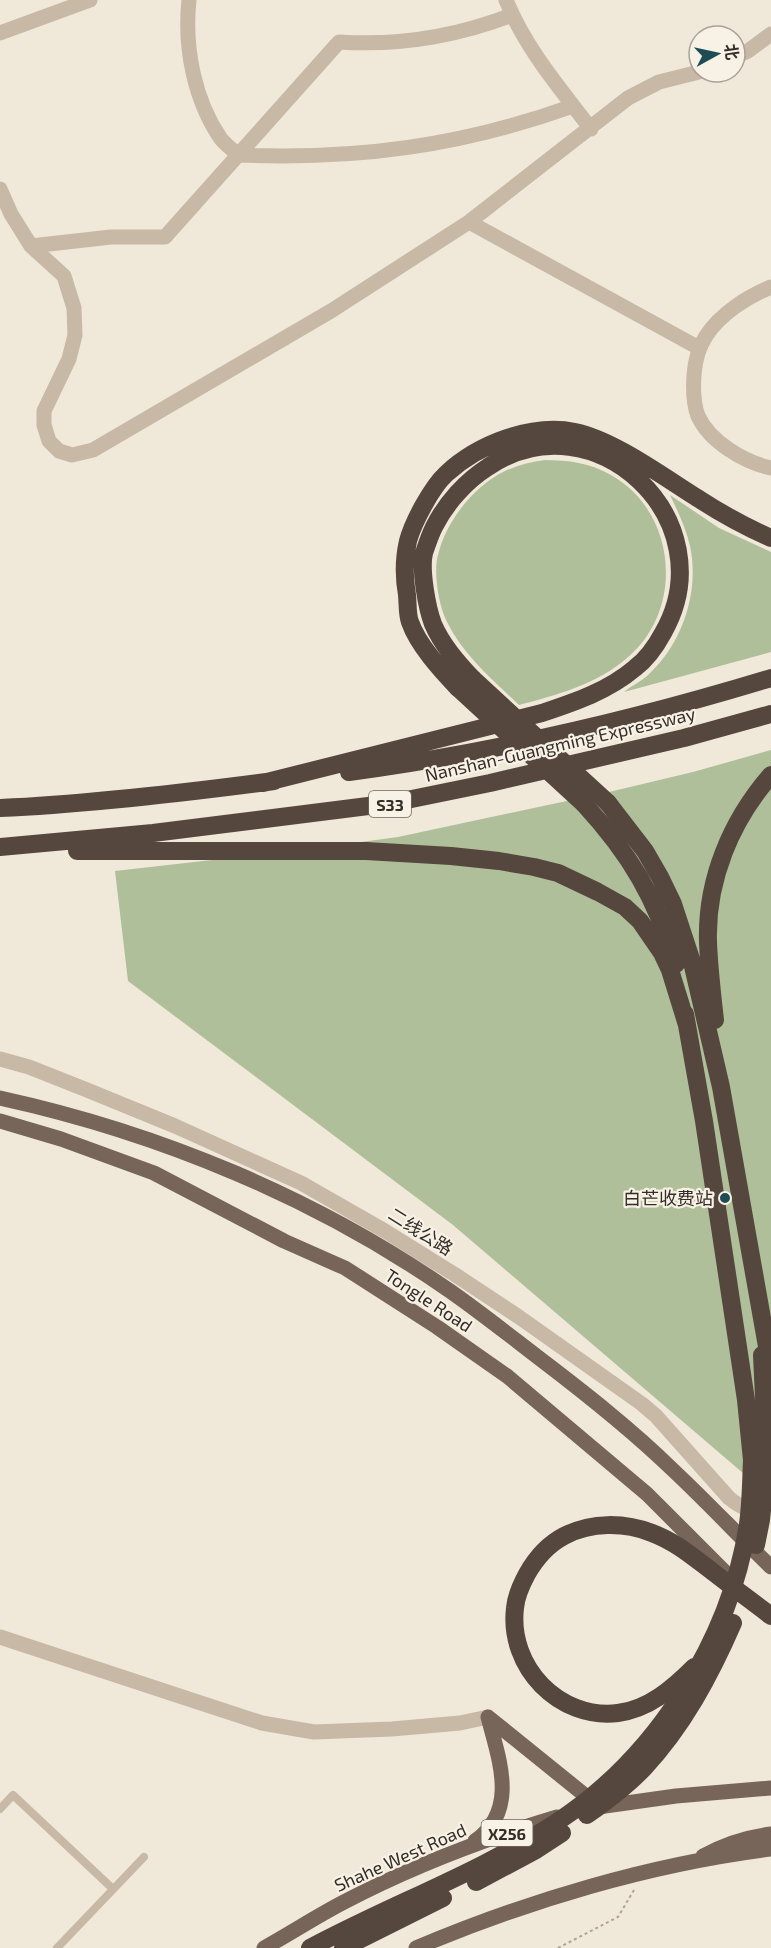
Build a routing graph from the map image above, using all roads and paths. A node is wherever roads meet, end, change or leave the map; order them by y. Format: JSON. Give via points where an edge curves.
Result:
{"nodes":[{"id":1,"x":90,"y":0,"type":"edge"},
{"id":2,"x":189,"y":0,"type":"edge"},
{"id":3,"x":506,"y":0,"type":"edge"},
{"id":4,"x":512,"y":15,"type":"junction"},
{"id":5,"x":0,"y":33,"type":"edge"},
{"id":6,"x":771,"y":34,"type":"edge"},
{"id":7,"x":747,"y":51,"type":"edge"},
{"id":8,"x":687,"y":75,"type":"edge"},
{"id":9,"x":573,"y":106,"type":"junction"},
{"id":10,"x":591,"y":129,"type":"junction"},
{"id":11,"x":238,"y":155,"type":"junction"},
{"id":12,"x":0,"y":189,"type":"edge"},
{"id":13,"x":469,"y":222,"type":"junction"},
{"id":14,"x":31,"y":246,"type":"junction"},
{"id":15,"x":771,"y":287,"type":"edge"},
{"id":16,"x":699,"y":348,"type":"junction"},
{"id":17,"x":771,"y":468,"type":"edge"},
{"id":18,"x":771,"y":538,"type":"edge"},
{"id":19,"x":771,"y":678,"type":"edge"},
{"id":20,"x":465,"y":684,"type":"junction"},
{"id":21,"x":771,"y":714,"type":"edge"},
{"id":22,"x":771,"y":775,"type":"edge"},
{"id":23,"x":263,"y":783,"type":"junction"},
{"id":24,"x":0,"y":808,"type":"edge"},
{"id":25,"x":0,"y":849,"type":"edge"},
{"id":26,"x":687,"y":1025,"type":"junction"},
{"id":27,"x":0,"y":1059,"type":"edge"},
{"id":28,"x":721,"y":1087,"type":"junction"},
{"id":29,"x":0,"y":1098,"type":"edge"},
{"id":30,"x":0,"y":1121,"type":"edge"},
{"id":31,"x":758,"y":1304,"type":"junction"},
{"id":32,"x":771,"y":1369,"type":"edge"},
{"id":33,"x":759,"y":1461,"type":"junction"},
{"id":34,"x":771,"y":1509,"type":"edge"},
{"id":35,"x":771,"y":1567,"type":"edge"},
{"id":36,"x":771,"y":1616,"type":"edge"},
{"id":37,"x":0,"y":1637,"type":"edge"},
{"id":38,"x":702,"y":1659,"type":"junction"},
{"id":39,"x":488,"y":1717,"type":"junction"},
{"id":40,"x":771,"y":1788,"type":"edge"},
{"id":41,"x":599,"y":1807,"type":"junction"},
{"id":42,"x":0,"y":1809,"type":"edge"},
{"id":43,"x":771,"y":1834,"type":"edge"},
{"id":44,"x":466,"y":1848,"type":"junction"},
{"id":45,"x":771,"y":1849,"type":"edge"},
{"id":46,"x":144,"y":1857,"type":"dead end"},
{"id":47,"x":693,"y":1862,"type":"junction"},
{"id":48,"x":654,"y":1872,"type":"junction"},
{"id":49,"x":113,"y":1889,"type":"junction"},
{"id":50,"x":57,"y":1948,"type":"edge"},
{"id":51,"x":264,"y":1948,"type":"edge"},
{"id":52,"x":310,"y":1948,"type":"edge"},
{"id":53,"x":343,"y":1948,"type":"edge"},
{"id":54,"x":416,"y":1948,"type":"edge"},
{"id":55,"x":558,"y":1948,"type":"edge"}],
"edges":[{"from":1,"to":5,"type":"street"},
{"from":2,"to":11,"type":"street","via":[[189,42],[200,93],[223,141]]},
{"from":3,"to":4,"type":"street"},
{"from":4,"to":9,"type":"street","via":[[540,64]]},
{"from":4,"to":11,"type":"street","via":[[440,37],[390,43],[339,42]]},
{"from":6,"to":7,"type":"street"},
{"from":8,"to":10,"type":"street","via":[[660,82],[628,98]]},
{"from":9,"to":10,"type":"street"},
{"from":9,"to":11,"type":"street","via":[[501,129],[418,147],[362,154]]},
{"from":10,"to":13,"type":"street"},
{"from":11,"to":14,"type":"street","via":[[165,237],[111,237]]},
{"from":12,"to":14,"type":"street"},
{"from":13,"to":14,"type":"street","via":[[311,322],[93,450],[72,455],[59,452],[49,441],[44,411],[69,358],[75,335],[74,309],[64,276]]},
{"from":13,"to":16,"type":"street"},
{"from":15,"to":16,"type":"street","via":[[749,297],[717,322]]},
{"from":16,"to":17,"type":"street","via":[[693,389],[698,416],[721,443]]},
{"from":18,"to":20,"type":"highway","via":[[729,518],[632,457],[577,432],[550,429],[501,440],[445,475],[421,508],[408,541],[405,581],[410,622],[431,658]]},
{"from":19,"to":23,"type":"highway","name":"Nanshan-Guangming Expressway","number":"S33","via":[[646,713],[475,753]]},
{"from":20,"to":23,"type":"highway","via":[[434,625],[425,592],[424,554],[435,526],[457,494],[498,460],[544,447],[593,452],[640,480],[658,500],[670,523],[680,571],[670,621],[636,668],[603,690],[542,712]]},
{"from":20,"to":26,"type":"highway","bridge":true,"via":[[584,804],[624,851],[655,905],[676,964]]},
{"from":20,"to":28,"type":"highway","bridge":true,"via":[[608,802],[645,851],[673,904],[692,962]]},
{"from":21,"to":25,"type":"highway","name":"Nanshan-Guangming Expressway","number":"S33","via":[[674,741],[392,803]]},
{"from":22,"to":28,"type":"highway","via":[[734,828],[712,894],[708,941]]},
{"from":23,"to":24,"type":"highway","name":"Nanshan-Guangming Expressway","number":"S33"},
{"from":25,"to":26,"type":"highway","via":[[366,851],[451,856],[558,873],[625,907],[640,921],[670,970]]},
{"from":26,"to":33,"type":"highway"},
{"from":27,"to":34,"type":"street","name":"二线公路","via":[[175,1126],[301,1183],[385,1231],[519,1317],[642,1404],[737,1504],[750,1510]]},
{"from":28,"to":31,"type":"highway"},
{"from":29,"to":35,"type":"main road","name":"Tongle Road","via":[[106,1125],[249,1179],[396,1257],[449,1291],[604,1408]]},
{"from":30,"to":36,"type":"main road","name":"Tongle Road","via":[[154,1173],[345,1268],[437,1327],[507,1376],[588,1443]]},
{"from":31,"to":32,"type":"highway"},
{"from":31,"to":33,"type":"highway","via":[[765,1391]]},
{"from":33,"to":38,"type":"highway","bridge":true,"via":[[731,1593]]},
{"from":33,"to":53,"type":"highway","bridge":true,"via":[[761,1520],[735,1617],[693,1704],[644,1768],[618,1792],[536,1850]]},
{"from":36,"to":38,"type":"highway","via":[[675,1542],[624,1525],[575,1530],[553,1542],[534,1562],[521,1586],[514,1608],[524,1660],[536,1680],[572,1707],[618,1713],[646,1705],[672,1688]]},
{"from":37,"to":39,"type":"street","via":[[262,1723],[314,1732],[392,1729]]},
{"from":38,"to":52,"type":"highway","bridge":true,"via":[[642,1749],[591,1798],[448,1883]]},
{"from":39,"to":41,"type":"main road"},
{"from":39,"to":44,"type":"main road","via":[[504,1789],[495,1820]]},
{"from":40,"to":41,"type":"main road","name":"Shahe West Road","number":"X256"},
{"from":41,"to":44,"type":"main road","name":"Shahe West Road","number":"X256","via":[[556,1817]]},
{"from":42,"to":49,"type":"lane","via":[[13,1795]]},
{"from":43,"to":47,"type":"main road","via":[[720,1846]]},
{"from":44,"to":51,"type":"main road","name":"Shahe West Road","number":"X256","via":[[345,1902]]},
{"from":45,"to":47,"type":"main road"},
{"from":46,"to":49,"type":"lane"},
{"from":47,"to":48,"type":"main road"},
{"from":48,"to":54,"type":"main road","via":[[528,1906]]},
{"from":48,"to":55,"type":"path","via":[[636,1886],[618,1917]]},
{"from":49,"to":50,"type":"lane"}]}
